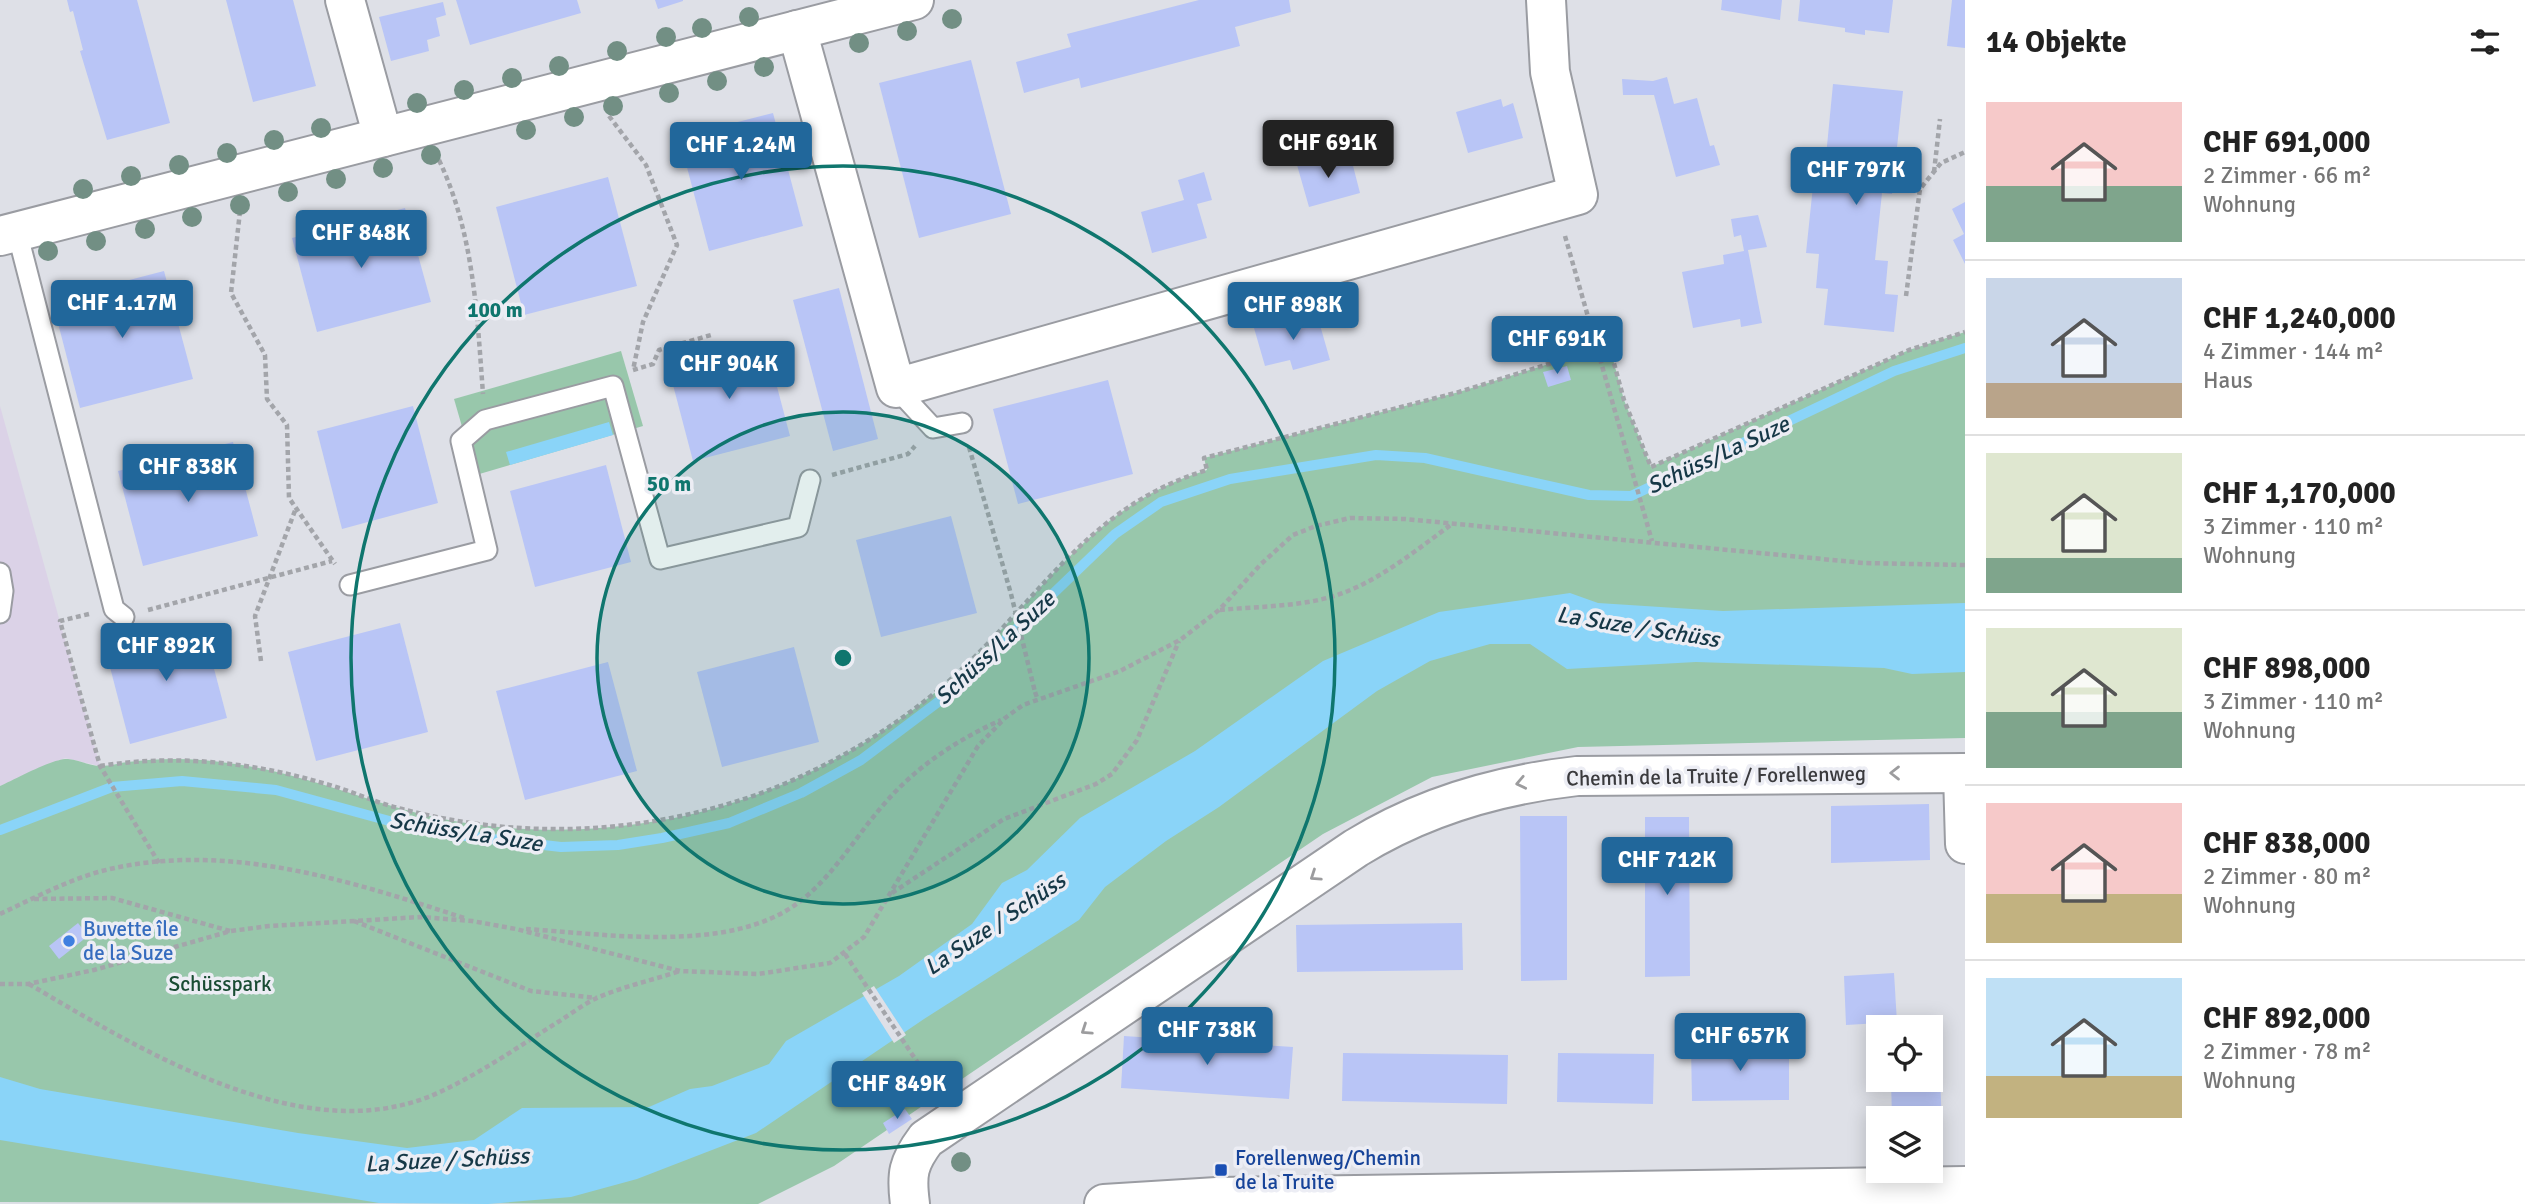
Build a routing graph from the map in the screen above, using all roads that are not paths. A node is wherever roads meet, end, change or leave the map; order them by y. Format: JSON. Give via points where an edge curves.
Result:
{"nodes":[{"id":1,"x":345,"y":0,"type":"edge"},
{"id":2,"x":914,"y":0,"type":"edge"},
{"id":3,"x":1546,"y":0,"type":"edge"},
{"id":4,"x":797,"y":30,"type":"junction"},
{"id":5,"x":383,"y":138,"type":"junction"},
{"id":6,"x":8,"y":234,"type":"edge"},
{"id":7,"x":896,"y":388,"type":"junction"},
{"id":8,"x":962,"y":423,"type":"road end"},
{"id":9,"x":810,"y":481,"type":"road end"},
{"id":10,"x":0,"y":573,"type":"edge"},
{"id":11,"x":350,"y":585,"type":"road end"},
{"id":12,"x":119,"y":612,"type":"road end"},
{"id":13,"x":0,"y":613,"type":"edge"},
{"id":14,"x":1964,"y":773,"type":"edge"},
{"id":15,"x":1965,"y":844,"type":"edge"},
{"id":16,"x":1965,"y":1186,"type":"edge"},
{"id":17,"x":910,"y":1204,"type":"edge"},
{"id":18,"x":1104,"y":1204,"type":"edge"}],
"edges":[{"from":1,"to":5,"type":"street"},
{"from":2,"to":4,"type":"street"},
{"from":3,"to":7,"type":"street","via":[[1566,199]]},
{"from":4,"to":5,"type":"street"},
{"from":4,"to":7,"type":"street"},
{"from":5,"to":6,"type":"street"},
{"from":6,"to":12,"type":"lane"},
{"from":7,"to":8,"type":"lane","via":[[933,428]]},
{"from":9,"to":11,"type":"lane","via":[[798,527],[660,559],[613,386],[485,420],[461,441],[487,550]]},
{"from":10,"to":13,"type":"lane"},
{"from":14,"to":15,"type":"street"},
{"from":14,"to":17,"type":"street","name":"Chemin de la Truite / Forellenweg","one_way":true,"via":[[1577,776],[1526,781],[1429,810],[1356,848],[926,1139],[911,1159],[907,1181]]},
{"from":16,"to":18,"type":"street","via":[[1217,1197]]}]}
